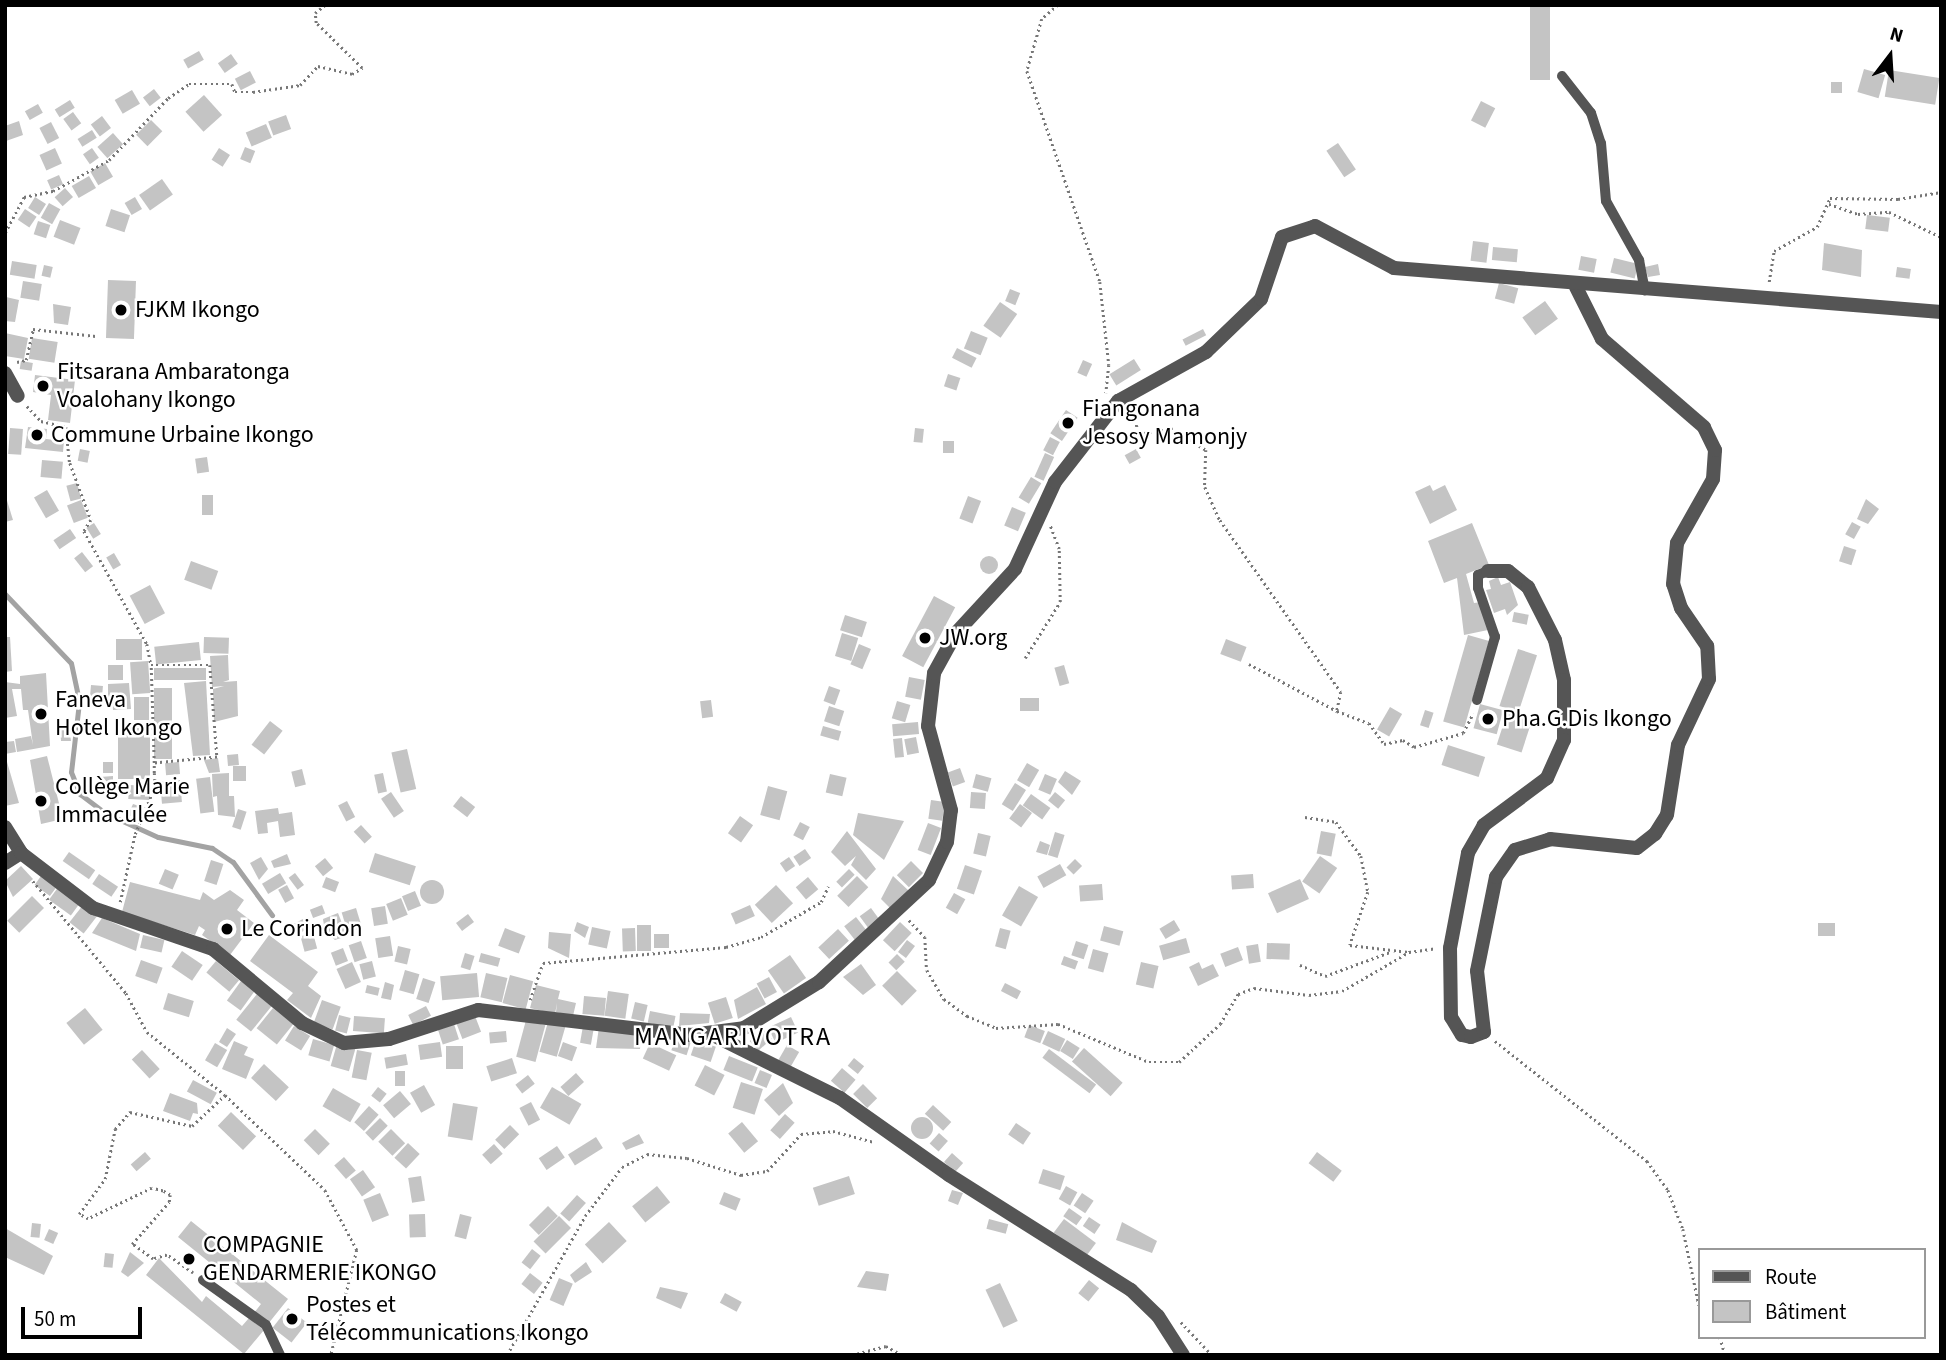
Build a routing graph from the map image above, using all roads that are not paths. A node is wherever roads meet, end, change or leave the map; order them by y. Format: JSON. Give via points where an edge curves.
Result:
{"nodes":[{"id":1,"x":1562,"y":76,"type":"dead end"},
{"id":2,"x":1576,"y":287,"type":"junction"},
{"id":3,"x":1645,"y":290,"type":"junction"},
{"id":4,"x":1941,"y":312,"type":"edge"},
{"id":5,"x":6,"y":373,"type":"edge"},
{"id":6,"x":18,"y":396,"type":"road end"},
{"id":7,"x":1488,"y":571,"type":"joint"},
{"id":8,"x":1477,"y":700,"type":"road end"},
{"id":9,"x":5,"y":827,"type":"edge"},
{"id":10,"x":20,"y":853,"type":"junction"},
{"id":11,"x":5,"y":863,"type":"edge"},
{"id":12,"x":713,"y":1035,"type":"junction"},
{"id":13,"x":202,"y":1280,"type":"road end"},
{"id":14,"x":280,"y":1355,"type":"edge"},
{"id":15,"x":1183,"y":1355,"type":"edge"}],
"edges":[{"from":1,"to":3,"type":"lane","via":[[1591,113],[1601,143],[1606,201],[1639,260]]},
{"from":2,"to":3,"type":"street"},
{"from":2,"to":7,"type":"street","via":[[1602,339],[1704,427],[1715,450],[1713,479],[1677,542],[1673,584],[1681,608],[1707,646],[1709,679],[1678,745],[1667,815],[1655,834],[1637,848],[1550,839],[1516,850],[1496,877],[1477,971],[1484,1032],[1462,1035],[1451,1017],[1450,948],[1468,853],[1484,825],[1547,778],[1564,740],[1564,680],[1555,640],[1528,587],[1508,571]]},
{"from":2,"to":12,"type":"street","via":[[1394,268],[1315,226],[1282,237],[1261,299],[1206,352],[1118,401],[1055,482],[1015,569],[956,633],[934,673],[928,726],[950,820],[929,880],[818,982],[763,1018]]},
{"from":3,"to":4,"type":"street","via":[[1763,295]]},
{"from":5,"to":6,"type":"street"},
{"from":7,"to":8,"type":"lane","via":[[1478,575],[1478,588],[1495,637]]},
{"from":9,"to":10,"type":"street"},
{"from":10,"to":11,"type":"street"},
{"from":10,"to":12,"type":"street","via":[[115,919],[213,948],[302,1023],[344,1043],[389,1039],[478,1010]]},
{"from":12,"to":15,"type":"street","via":[[840,1098],[949,1175],[1131,1290],[1158,1316]]},
{"from":13,"to":14,"type":"lane","via":[[266,1325]]}]}
